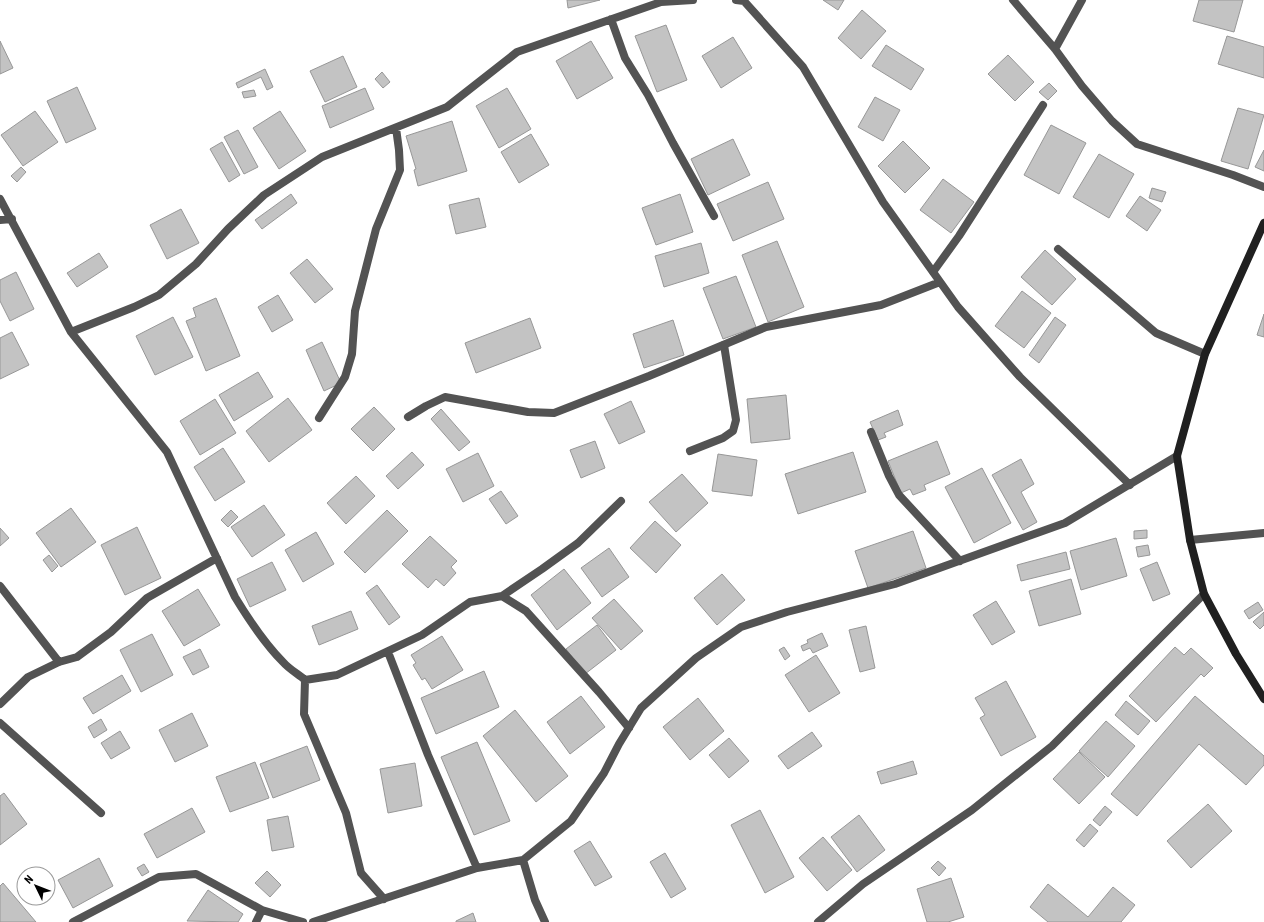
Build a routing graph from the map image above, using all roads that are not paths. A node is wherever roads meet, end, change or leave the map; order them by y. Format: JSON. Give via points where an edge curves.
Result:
{"nodes":[{"id":1,"x":693,"y":0,"type":"edge"},
{"id":2,"x":736,"y":0,"type":"edge"},
{"id":3,"x":1013,"y":0,"type":"edge"},
{"id":4,"x":1082,"y":0,"type":"edge"},
{"id":5,"x":611,"y":19,"type":"junction"},
{"id":6,"x":1055,"y":49,"type":"junction"},
{"id":7,"x":1043,"y":105,"type":"dead end"},
{"id":8,"x":396,"y":128,"type":"junction"},
{"id":9,"x":1264,"y":188,"type":"edge"},
{"id":10,"x":0,"y":199,"type":"edge"},
{"id":11,"x":714,"y":216,"type":"dead end"},
{"id":12,"x":12,"y":219,"type":"junction"},
{"id":13,"x":0,"y":220,"type":"edge"},
{"id":14,"x":1264,"y":223,"type":"edge"},
{"id":15,"x":1058,"y":249,"type":"dead end"},
{"id":16,"x":933,"y":272,"type":"junction"},
{"id":17,"x":940,"y":282,"type":"junction"},
{"id":18,"x":71,"y":332,"type":"junction"},
{"id":19,"x":724,"y":345,"type":"junction"},
{"id":20,"x":1205,"y":354,"type":"junction"},
{"id":21,"x":319,"y":418,"type":"dead end"},
{"id":22,"x":408,"y":418,"type":"dead end"},
{"id":23,"x":871,"y":432,"type":"dead end"},
{"id":24,"x":690,"y":451,"type":"dead end"},
{"id":25,"x":1177,"y":456,"type":"junction"},
{"id":26,"x":1130,"y":485,"type":"junction"},
{"id":27,"x":621,"y":501,"type":"dead end"},
{"id":28,"x":1264,"y":533,"type":"edge"},
{"id":29,"x":1190,"y":540,"type":"junction"},
{"id":30,"x":217,"y":558,"type":"junction"},
{"id":31,"x":960,"y":561,"type":"junction"},
{"id":32,"x":0,"y":586,"type":"edge"},
{"id":33,"x":1204,"y":594,"type":"junction"},
{"id":34,"x":502,"y":596,"type":"junction"},
{"id":35,"x":388,"y":652,"type":"junction"},
{"id":36,"x":59,"y":662,"type":"junction"},
{"id":37,"x":305,"y":680,"type":"junction"},
{"id":38,"x":1264,"y":699,"type":"edge"},
{"id":39,"x":0,"y":704,"type":"edge"},
{"id":40,"x":0,"y":723,"type":"edge"},
{"id":41,"x":629,"y":728,"type":"junction"},
{"id":42,"x":101,"y":813,"type":"dead end"},
{"id":43,"x":523,"y":860,"type":"junction"},
{"id":44,"x":477,"y":868,"type":"junction"},
{"id":45,"x":384,"y":899,"type":"junction"},
{"id":46,"x":262,"y":910,"type":"junction"},
{"id":47,"x":73,"y":922,"type":"edge"},
{"id":48,"x":256,"y":922,"type":"edge"},
{"id":49,"x":303,"y":922,"type":"edge"},
{"id":50,"x":313,"y":922,"type":"edge"},
{"id":51,"x":545,"y":922,"type":"edge"},
{"id":52,"x":818,"y":922,"type":"edge"}],
"edges":[{"from":1,"to":5,"type":"street","via":[[661,2]]},
{"from":2,"to":16,"type":"street","via":[[744,1],[802,67],[883,202]]},
{"from":3,"to":6,"type":"street"},
{"from":4,"to":6,"type":"street"},
{"from":5,"to":8,"type":"street","via":[[517,52],[447,107]]},
{"from":5,"to":11,"type":"street","via":[[625,58]]},
{"from":6,"to":9,"type":"street","via":[[1112,121],[1137,144],[1233,175]]},
{"from":7,"to":16,"type":"street"},
{"from":8,"to":18,"type":"street","via":[[322,157],[264,195],[228,228],[196,264],[159,295]]},
{"from":8,"to":21,"type":"street","via":[[400,170],[376,229],[355,310],[352,354],[345,377]]},
{"from":10,"to":12,"type":"street"},
{"from":12,"to":13,"type":"street"},
{"from":12,"to":18,"type":"street"},
{"from":14,"to":20,"type":"street"},
{"from":15,"to":20,"type":"street","via":[[1156,333]]},
{"from":16,"to":17,"type":"street"},
{"from":17,"to":19,"type":"street","via":[[881,305],[766,327]]},
{"from":17,"to":26,"type":"street","via":[[966,317],[1020,377]]},
{"from":18,"to":30,"type":"street","via":[[166,452]]},
{"from":19,"to":22,"type":"street","via":[[554,413],[528,412],[445,397]]},
{"from":19,"to":24,"type":"street","via":[[735,425],[733,431],[723,438]]},
{"from":20,"to":25,"type":"street"},
{"from":23,"to":31,"type":"street","via":[[899,495]]},
{"from":25,"to":26,"type":"street"},
{"from":25,"to":29,"type":"street"},
{"from":26,"to":31,"type":"street","via":[[1065,523]]},
{"from":27,"to":34,"type":"street","via":[[578,543]]},
{"from":28,"to":29,"type":"street"},
{"from":29,"to":33,"type":"street"},
{"from":30,"to":36,"type":"street","via":[[147,598],[111,632],[77,657]]},
{"from":30,"to":37,"type":"street","via":[[235,597],[265,642],[284,663]]},
{"from":31,"to":41,"type":"street","via":[[895,584],[741,626],[696,658],[641,708]]},
{"from":32,"to":36,"type":"street"},
{"from":33,"to":38,"type":"street"},
{"from":33,"to":52,"type":"street","via":[[1052,746],[972,810],[863,884]]},
{"from":34,"to":35,"type":"street","via":[[470,602],[422,635]]},
{"from":34,"to":41,"type":"street","via":[[526,611]]},
{"from":35,"to":37,"type":"street","via":[[337,675]]},
{"from":35,"to":44,"type":"street","via":[[428,755]]},
{"from":36,"to":39,"type":"street","via":[[28,678]]},
{"from":37,"to":45,"type":"street","via":[[304,714],[346,813],[361,873]]},
{"from":40,"to":42,"type":"street"},
{"from":41,"to":43,"type":"street","via":[[604,773],[571,821]]},
{"from":43,"to":44,"type":"street"},
{"from":43,"to":51,"type":"street","via":[[535,900]]},
{"from":44,"to":45,"type":"street"},
{"from":45,"to":50,"type":"street"},
{"from":46,"to":47,"type":"street","via":[[196,874],[159,877]]},
{"from":46,"to":48,"type":"street"},
{"from":46,"to":49,"type":"street"}]}
